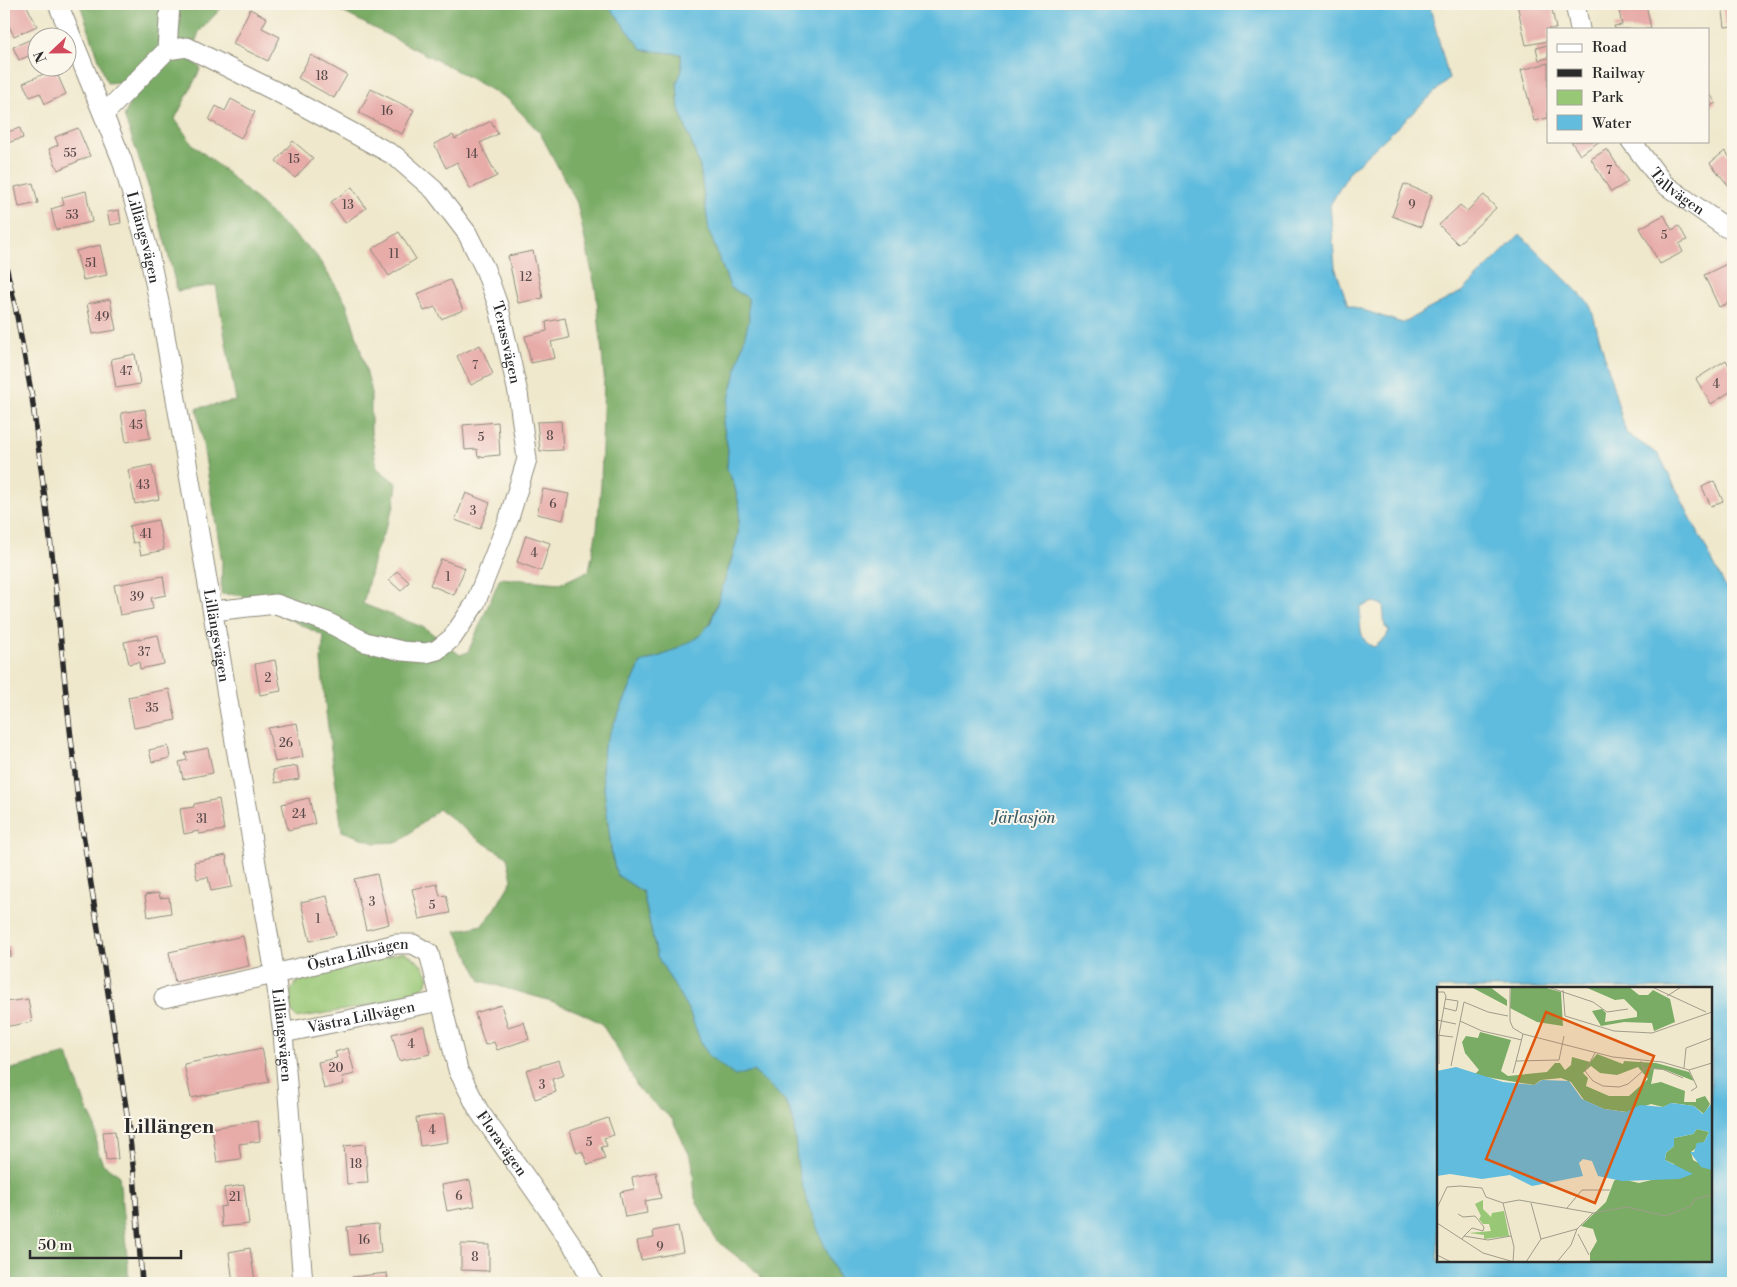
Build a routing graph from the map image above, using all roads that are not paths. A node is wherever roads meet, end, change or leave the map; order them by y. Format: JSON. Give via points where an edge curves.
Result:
{"nodes":[{"id":1,"x":58,"y":4,"type":"edge"},
{"id":2,"x":170,"y":4,"type":"edge"},
{"id":3,"x":1575,"y":4,"type":"edge"},
{"id":4,"x":1580,"y":28,"type":"edge"},
{"id":5,"x":167,"y":50,"type":"junction"},
{"id":6,"x":104,"y":114,"type":"junction"},
{"id":7,"x":1632,"y":142,"type":"edge"},
{"id":8,"x":1733,"y":230,"type":"edge"},
{"id":9,"x":213,"y":611,"type":"junction"},
{"id":10,"x":275,"y":974,"type":"junction"},
{"id":11,"x":439,"y":996,"type":"junction"},
{"id":12,"x":164,"y":998,"type":"dead end"},
{"id":13,"x":282,"y":1033,"type":"junction"},
{"id":14,"x":303,"y":1283,"type":"edge"},
{"id":15,"x":593,"y":1283,"type":"edge"}],
"edges":[{"from":1,"to":6,"type":"street","name":"Lillängsvägen"},
{"from":2,"to":5,"type":"street"},
{"from":3,"to":4,"type":"street"},
{"from":5,"to":6,"type":"street"},
{"from":5,"to":9,"type":"street","name":"Terassvägen","via":[[187,47],[294,101],[395,156],[434,190],[467,233],[485,268],[499,308],[518,393],[527,459],[509,518],[475,604],[452,638],[437,650],[402,651],[365,642],[327,622],[276,604]]},
{"from":6,"to":9,"type":"street","name":"Lillängsvägen","via":[[122,160],[148,249]]},
{"from":7,"to":8,"type":"street","name":"Tallvägen","via":[[1664,184]]},
{"from":9,"to":10,"type":"street","name":"Lillängsvägen"},
{"from":10,"to":11,"type":"street","name":"Östra Lillvägen","via":[[396,944],[413,944],[429,953]]},
{"from":10,"to":12,"type":"street","name":"Östra Lillvägen"},
{"from":10,"to":13,"type":"street","name":"Lillängsvägen"},
{"from":11,"to":13,"type":"street","name":"Västra Lillvägen"},
{"from":11,"to":15,"type":"street","name":"Floravägen","via":[[458,1070],[479,1111],[579,1255]]},
{"from":13,"to":14,"type":"street","name":"Lillängsvägen"}]}
